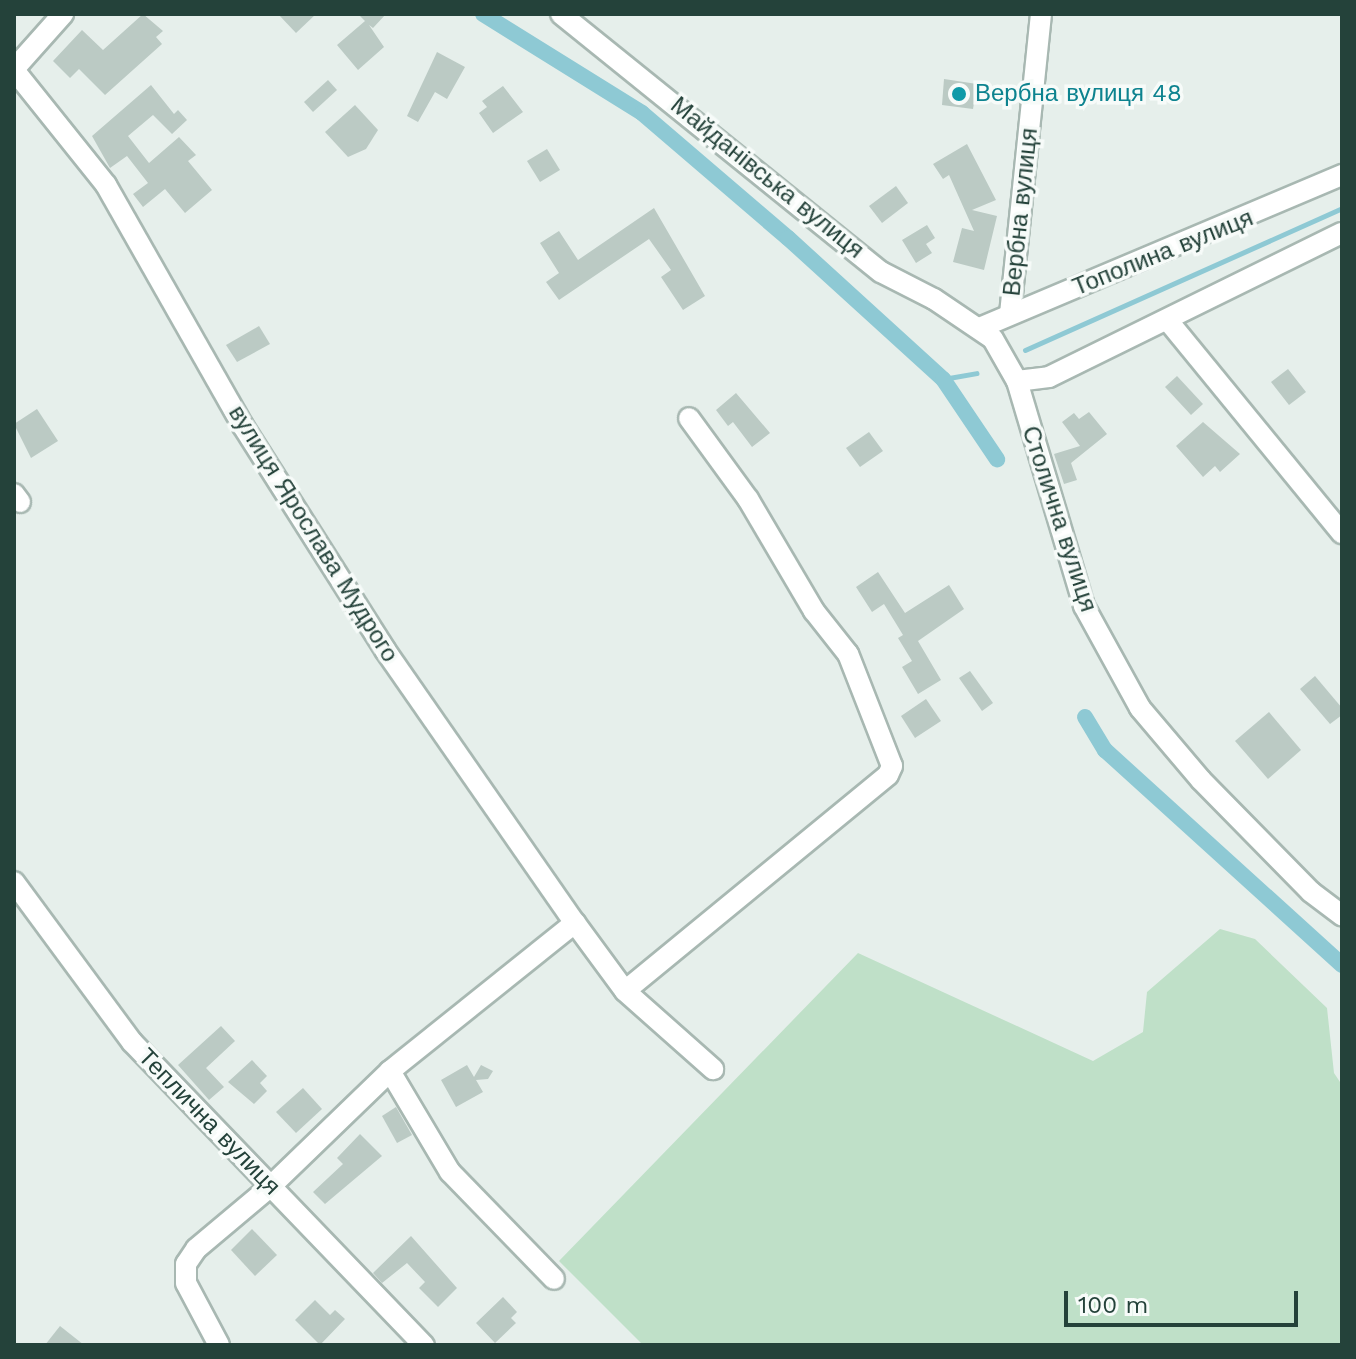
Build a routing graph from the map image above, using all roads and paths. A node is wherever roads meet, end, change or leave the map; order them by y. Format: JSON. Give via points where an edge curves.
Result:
{"nodes":[{"id":1,"x":63,"y":14,"type":"edge"},
{"id":2,"x":561,"y":14,"type":"edge"},
{"id":3,"x":1041,"y":14,"type":"edge"},
{"id":4,"x":14,"y":70,"type":"edge"},
{"id":5,"x":1342,"y":175,"type":"edge"},
{"id":6,"x":1342,"y":233,"type":"edge"},
{"id":7,"x":1010,"y":314,"type":"junction"},
{"id":8,"x":1169,"y":322,"type":"junction"},
{"id":9,"x":982,"y":327,"type":"junction"},
{"id":10,"x":1017,"y":381,"type":"junction"},
{"id":11,"x":689,"y":418,"type":"dead end"},
{"id":12,"x":1342,"y":533,"type":"edge"},
{"id":13,"x":14,"y":882,"type":"edge"},
{"id":14,"x":1342,"y":915,"type":"edge"},
{"id":15,"x":575,"y":923,"type":"junction"},
{"id":16,"x":625,"y":991,"type":"junction"},
{"id":17,"x":713,"y":1069,"type":"dead end"},
{"id":18,"x":390,"y":1071,"type":"junction"},
{"id":19,"x":270,"y":1187,"type":"junction"},
{"id":20,"x":554,"y":1279,"type":"dead end"},
{"id":21,"x":219,"y":1345,"type":"edge"},
{"id":22,"x":424,"y":1345,"type":"edge"}],
"edges":[{"from":1,"to":4,"type":"street"},
{"from":2,"to":9,"type":"street","name":"Майданівська вулиця","via":[[881,272]]},
{"from":3,"to":7,"type":"street","name":"Вербна вулиця"},
{"from":4,"to":15,"type":"street","name":"вулиця Ярослава Мудрого","via":[[106,185],[293,505],[385,650]]},
{"from":5,"to":7,"type":"street","name":"Тополина вулиця"},
{"from":6,"to":8,"type":"street"},
{"from":7,"to":9,"type":"street","name":"Тополина вулиця"},
{"from":8,"to":10,"type":"street","via":[[1049,377]]},
{"from":8,"to":12,"type":"street"},
{"from":9,"to":10,"type":"street","name":"Столична вулиця","via":[[1005,355]]},
{"from":10,"to":14,"type":"street","name":"Столична вулиця","via":[[1084,606],[1140,708],[1212,791],[1311,892]]},
{"from":11,"to":16,"type":"street","via":[[748,499],[814,611],[848,654],[892,766],[888,775]]},
{"from":13,"to":19,"type":"street","name":"Теплична вулиця","via":[[132,1042]]},
{"from":15,"to":16,"type":"street","name":"вулиця Ярослава Мудрого"},
{"from":15,"to":18,"type":"street"},
{"from":16,"to":17,"type":"street","name":"вулиця Ярослава Мудрого"},
{"from":18,"to":19,"type":"street"},
{"from":18,"to":20,"type":"street","via":[[450,1172]]},
{"from":19,"to":21,"type":"street","via":[[196,1249],[186,1264],[186,1283]]},
{"from":19,"to":22,"type":"street","name":"Теплична вулиця"}]}
